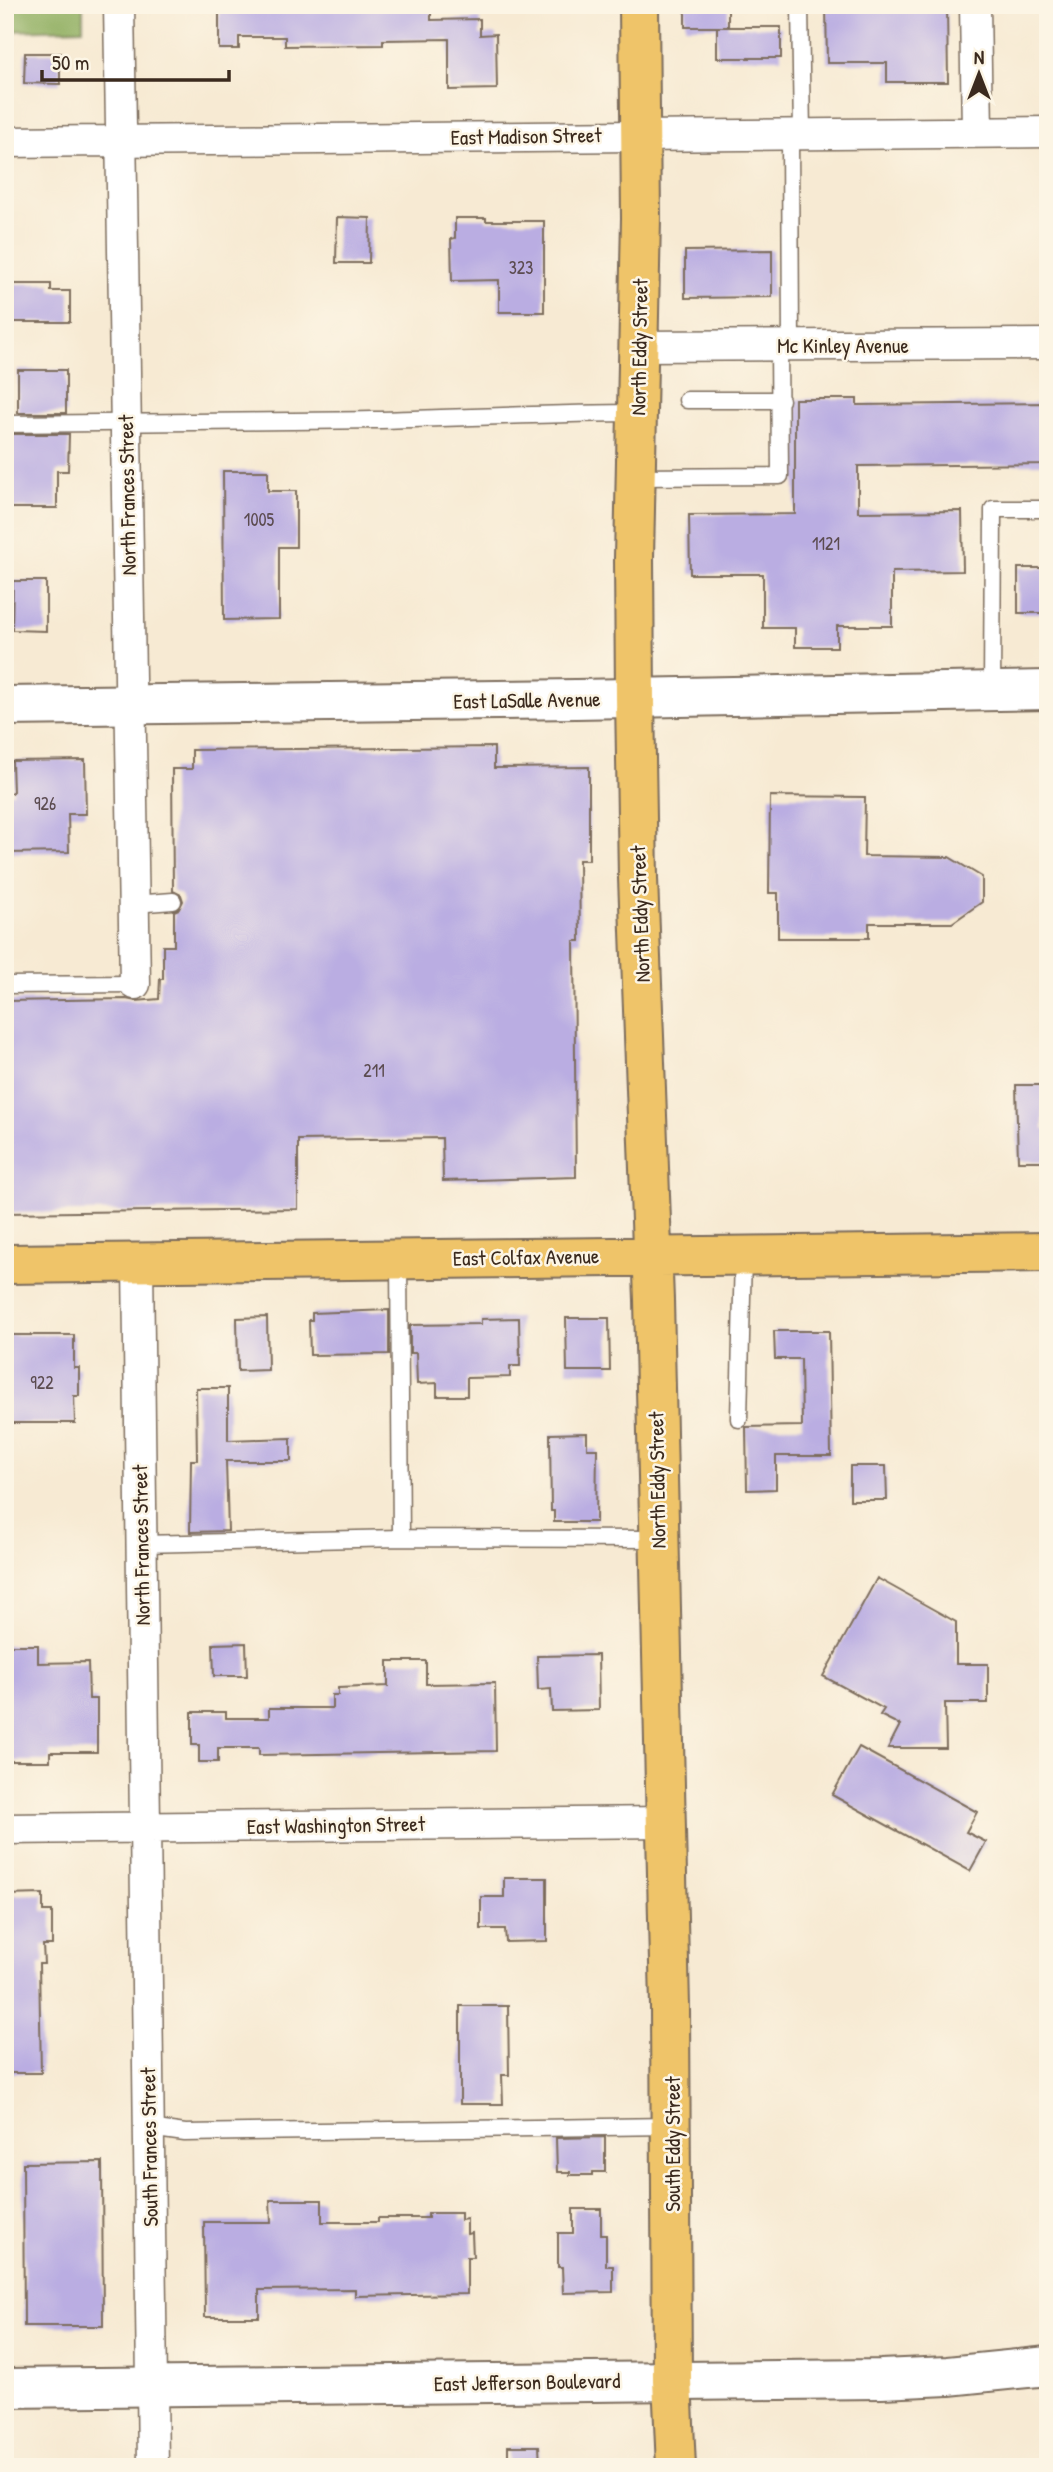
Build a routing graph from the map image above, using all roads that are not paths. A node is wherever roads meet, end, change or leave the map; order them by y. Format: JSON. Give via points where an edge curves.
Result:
{"nodes":[{"id":1,"x":119,"y":5,"type":"edge"},
{"id":2,"x":639,"y":5,"type":"edge"},
{"id":3,"x":800,"y":5,"type":"edge"},
{"id":4,"x":975,"y":5,"type":"edge"},
{"id":5,"x":976,"y":132,"type":"junction"},
{"id":6,"x":1048,"y":132,"type":"edge"},
{"id":7,"x":796,"y":134,"type":"junction"},
{"id":8,"x":640,"y":135,"type":"junction"},
{"id":9,"x":121,"y":141,"type":"junction"},
{"id":10,"x":5,"y":142,"type":"edge"},
{"id":11,"x":1048,"y":344,"type":"edge"},
{"id":12,"x":639,"y":346,"type":"junction"},
{"id":13,"x":785,"y":346,"type":"junction"},
{"id":14,"x":687,"y":400,"type":"dead end"},
{"id":15,"x":781,"y":400,"type":"junction"},
{"id":16,"x":638,"y":413,"type":"junction"},
{"id":17,"x":126,"y":422,"type":"junction"},
{"id":18,"x":5,"y":424,"type":"edge"},
{"id":19,"x":635,"y":477,"type":"junction"},
{"id":20,"x":1048,"y":509,"type":"edge"},
{"id":21,"x":1048,"y":690,"type":"edge"},
{"id":22,"x":992,"y":691,"type":"junction"},
{"id":23,"x":635,"y":698,"type":"junction"},
{"id":24,"x":131,"y":704,"type":"junction"},
{"id":25,"x":5,"y":706,"type":"edge"},
{"id":26,"x":173,"y":901,"type":"dead end"},
{"id":27,"x":134,"y":904,"type":"junction"},
{"id":28,"x":135,"y":984,"type":"joint"},
{"id":29,"x":5,"y":985,"type":"edge"},
{"id":30,"x":1048,"y":1252,"type":"edge"},
{"id":31,"x":653,"y":1255,"type":"junction"},
{"id":32,"x":743,"y":1255,"type":"junction"},
{"id":33,"x":399,"y":1259,"type":"junction"},
{"id":34,"x":138,"y":1263,"type":"junction"},
{"id":35,"x":5,"y":1264,"type":"edge"},
{"id":36,"x":738,"y":1419,"type":"dead end"},
{"id":37,"x":401,"y":1538,"type":"junction"},
{"id":38,"x":658,"y":1539,"type":"junction"},
{"id":39,"x":141,"y":1544,"type":"junction"},
{"id":40,"x":666,"y":1822,"type":"junction"},
{"id":41,"x":146,"y":1827,"type":"junction"},
{"id":42,"x":5,"y":1829,"type":"edge"},
{"id":43,"x":672,"y":2126,"type":"junction"},
{"id":44,"x":149,"y":2128,"type":"junction"},
{"id":45,"x":1048,"y":2366,"type":"edge"},
{"id":46,"x":672,"y":2380,"type":"junction"},
{"id":47,"x":152,"y":2385,"type":"junction"},
{"id":48,"x":5,"y":2388,"type":"edge"},
{"id":49,"x":153,"y":2467,"type":"edge"},
{"id":50,"x":676,"y":2467,"type":"edge"}],
"edges":[{"from":1,"to":9,"type":"street","name":"North Frances Street"},
{"from":2,"to":8,"type":"main road","name":"North Eddy Street"},
{"from":3,"to":7,"type":"lane"},
{"from":4,"to":5,"type":"street"},
{"from":5,"to":6,"type":"street","name":"East Madison Street"},
{"from":5,"to":7,"type":"street","name":"East Madison Street"},
{"from":7,"to":8,"type":"street","name":"East Madison Street"},
{"from":7,"to":13,"type":"lane"},
{"from":8,"to":9,"type":"street","name":"East Madison Street"},
{"from":8,"to":12,"type":"main road","name":"North Eddy Street"},
{"from":9,"to":10,"type":"street","name":"East Madison Street"},
{"from":9,"to":17,"type":"street","name":"North Frances Street"},
{"from":11,"to":13,"type":"street","name":"Mc Kinley Avenue"},
{"from":12,"to":13,"type":"street","name":"Mc Kinley Avenue"},
{"from":12,"to":16,"type":"main road","name":"North Eddy Street"},
{"from":13,"to":15,"type":"lane"},
{"from":14,"to":15,"type":"lane"},
{"from":15,"to":19,"type":"lane","via":[[780,476]]},
{"from":16,"to":17,"type":"lane"},
{"from":16,"to":19,"type":"main road","name":"North Eddy Street"},
{"from":17,"to":18,"type":"lane"},
{"from":17,"to":24,"type":"street","name":"North Frances Street"},
{"from":19,"to":23,"type":"main road","name":"North Eddy Street"},
{"from":20,"to":22,"type":"lane","via":[[993,509]]},
{"from":21,"to":22,"type":"street","name":"East LaSalle Avenue"},
{"from":22,"to":23,"type":"street","name":"East LaSalle Avenue"},
{"from":23,"to":24,"type":"street","name":"East LaSalle Avenue"},
{"from":23,"to":31,"type":"main road","name":"North Eddy Street"},
{"from":24,"to":25,"type":"street","name":"East LaSalle Avenue"},
{"from":24,"to":27,"type":"street","name":"North Frances Street"},
{"from":26,"to":27,"type":"lane"},
{"from":27,"to":28,"type":"street","name":"North Frances Street"},
{"from":28,"to":29,"type":"lane"},
{"from":30,"to":32,"type":"main road","name":"East Colfax Avenue"},
{"from":31,"to":32,"type":"main road","name":"East Colfax Avenue"},
{"from":31,"to":33,"type":"main road","name":"East Colfax Avenue"},
{"from":31,"to":38,"type":"main road","name":"North Eddy Street"},
{"from":32,"to":36,"type":"lane"},
{"from":33,"to":34,"type":"main road","name":"East Colfax Avenue"},
{"from":33,"to":37,"type":"lane"},
{"from":34,"to":35,"type":"main road","name":"East Colfax Avenue"},
{"from":34,"to":39,"type":"street","name":"North Frances Street"},
{"from":37,"to":38,"type":"lane"},
{"from":37,"to":39,"type":"lane"},
{"from":38,"to":40,"type":"main road","name":"North Eddy Street"},
{"from":39,"to":41,"type":"street","name":"North Frances Street"},
{"from":40,"to":41,"type":"street","name":"East Washington Street"},
{"from":40,"to":43,"type":"main road","name":"South Eddy Street"},
{"from":41,"to":42,"type":"street","name":"East Washington Street"},
{"from":41,"to":44,"type":"street","name":"South Frances Street"},
{"from":43,"to":44,"type":"lane","via":[[185,2133]]},
{"from":43,"to":46,"type":"main road","name":"South Eddy Street"},
{"from":44,"to":47,"type":"street","name":"South Frances Street"},
{"from":45,"to":46,"type":"street","name":"East Jefferson Boulevard","via":[[881,2379]]},
{"from":46,"to":47,"type":"street","name":"East Jefferson Boulevard"},
{"from":46,"to":50,"type":"main road","name":"South Eddy Street"},
{"from":47,"to":48,"type":"street","name":"East Jefferson Boulevard"},
{"from":47,"to":49,"type":"street","name":"South Frances Street"}]}
